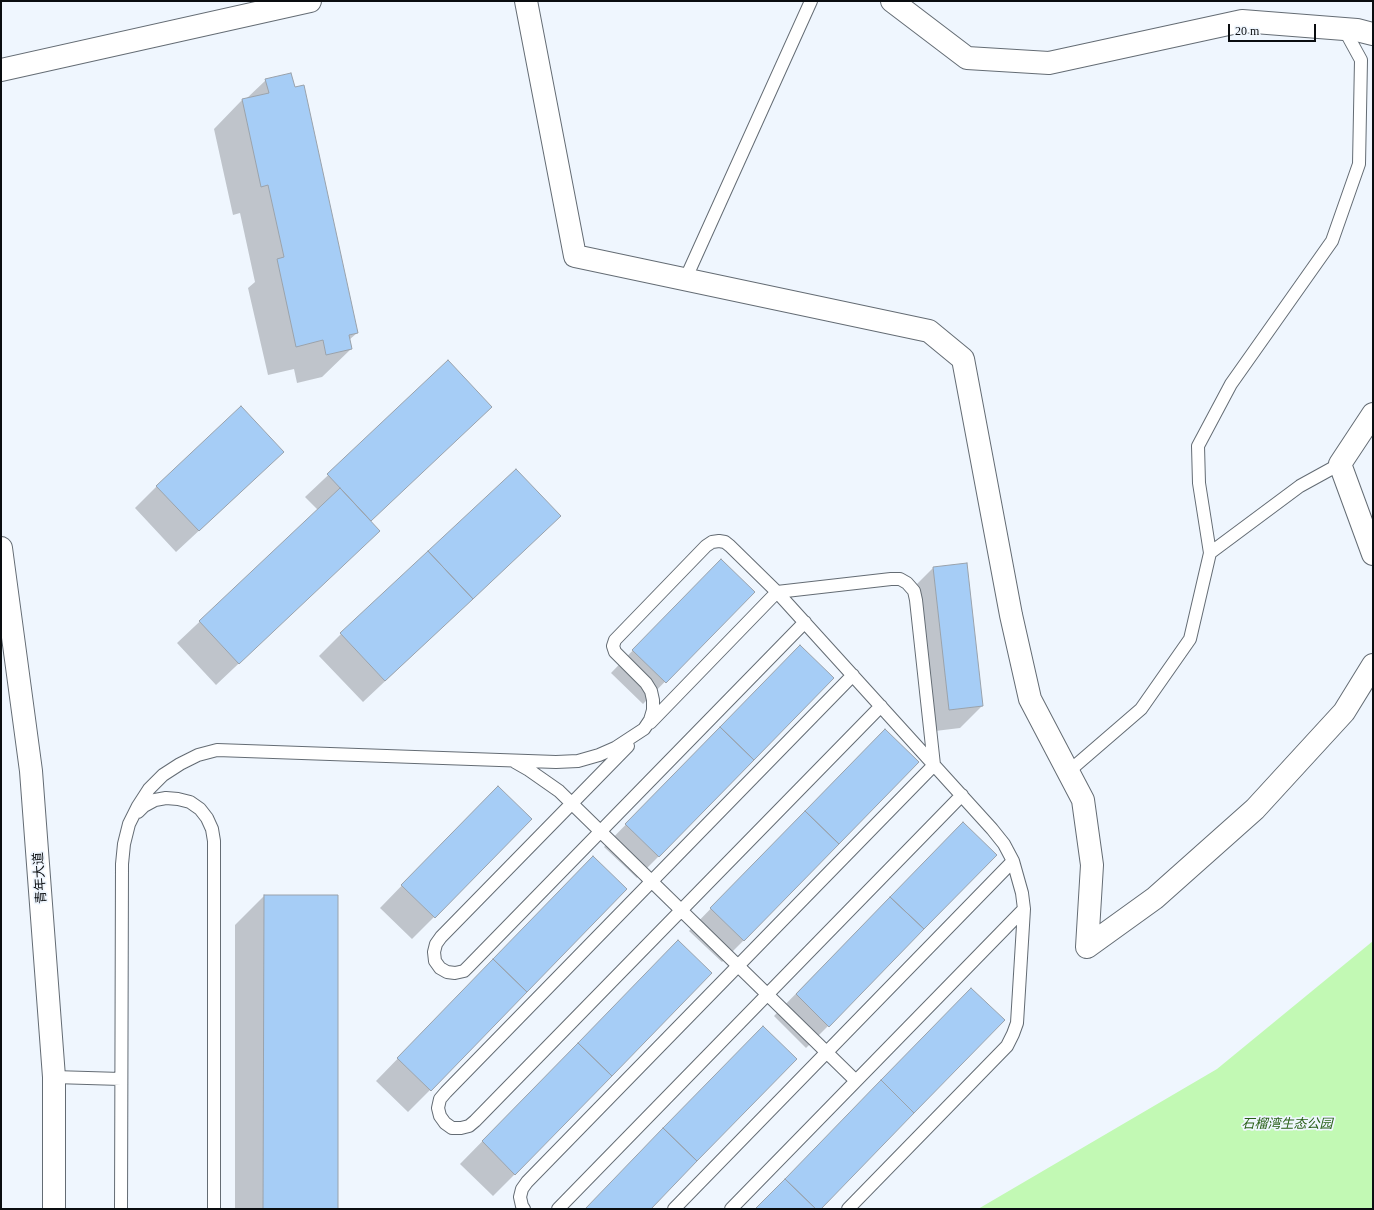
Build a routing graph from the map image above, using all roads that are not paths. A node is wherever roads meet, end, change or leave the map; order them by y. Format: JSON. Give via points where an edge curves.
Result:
{"nodes":[{"id":1,"x":310,"y":1,"type":"edge"},
{"id":2,"x":526,"y":1,"type":"edge"},
{"id":3,"x":811,"y":1,"type":"edge"},
{"id":4,"x":892,"y":1,"type":"edge"},
{"id":5,"x":1344,"y":29,"type":"junction"},
{"id":6,"x":1373,"y":34,"type":"edge"},
{"id":7,"x":1,"y":70,"type":"edge"},
{"id":8,"x":685,"y":280,"type":"junction"},
{"id":9,"x":1373,"y":414,"type":"edge"},
{"id":10,"x":1340,"y":464,"type":"junction"},
{"id":11,"x":1,"y":548,"type":"edge"},
{"id":12,"x":1210,"y":553,"type":"junction"},
{"id":13,"x":1373,"y":554,"type":"edge"},
{"id":14,"x":777,"y":592,"type":"junction"},
{"id":15,"x":805,"y":622,"type":"junction"},
{"id":16,"x":1373,"y":665,"type":"edge"},
{"id":17,"x":853,"y":675,"type":"junction"},
{"id":18,"x":881,"y":706,"type":"junction"},
{"id":19,"x":644,"y":729,"type":"junction"},
{"id":20,"x":512,"y":761,"type":"junction"},
{"id":21,"x":934,"y":765,"type":"junction"},
{"id":22,"x":1068,"y":772,"type":"junction"},
{"id":23,"x":962,"y":795,"type":"junction"},
{"id":24,"x":571,"y":803,"type":"junction"},
{"id":25,"x":129,"y":824,"type":"junction"},
{"id":26,"x":601,"y":832,"type":"junction"},
{"id":27,"x":1013,"y":861,"type":"junction"},
{"id":28,"x":652,"y":882,"type":"junction"},
{"id":29,"x":1024,"y":909,"type":"junction"},
{"id":30,"x":681,"y":910,"type":"junction"},
{"id":31,"x":738,"y":966,"type":"junction"},
{"id":32,"x":767,"y":995,"type":"junction"},
{"id":33,"x":826,"y":1052,"type":"junction"},
{"id":34,"x":54,"y":1077,"type":"junction"},
{"id":35,"x":122,"y":1079,"type":"junction"},
{"id":36,"x":856,"y":1081,"type":"junction"},
{"id":37,"x":54,"y":1209,"type":"edge"},
{"id":38,"x":121,"y":1209,"type":"edge"},
{"id":39,"x":214,"y":1209,"type":"edge"},
{"id":40,"x":524,"y":1209,"type":"edge"},
{"id":41,"x":558,"y":1209,"type":"edge"},
{"id":42,"x":674,"y":1209,"type":"edge"},
{"id":43,"x":731,"y":1209,"type":"edge"},
{"id":44,"x":848,"y":1209,"type":"edge"}],
"edges":[{"from":1,"to":7,"type":"main road"},
{"from":2,"to":8,"type":"main road","via":[[575,256]]},
{"from":3,"to":8,"type":"lane"},
{"from":4,"to":5,"type":"main road","via":[[967,58],[1049,63],[1242,21]]},
{"from":5,"to":6,"type":"main road"},
{"from":5,"to":12,"type":"lane","via":[[1361,60],[1359,164],[1332,241],[1231,384],[1198,446],[1199,483]]},
{"from":8,"to":22,"type":"main road","via":[[929,332],[963,359],[1011,615],[1030,699]]},
{"from":9,"to":10,"type":"main road"},
{"from":10,"to":12,"type":"lane","via":[[1300,486]]},
{"from":10,"to":13,"type":"main road"},
{"from":11,"to":34,"type":"main road","name":"青年大道","via":[[31,771]]},
{"from":12,"to":22,"type":"lane","via":[[1190,639],[1141,709]]},
{"from":14,"to":15,"type":"lane"},
{"from":14,"to":19,"type":"lane"},
{"from":14,"to":19,"type":"lane","via":[[725,542],[712,542],[706,546],[615,640],[615,652],[651,691],[653,710]]},
{"from":14,"to":21,"type":"lane","via":[[891,579],[907,583],[914,591],[916,600]]},
{"from":15,"to":17,"type":"lane"},
{"from":15,"to":26,"type":"lane"},
{"from":16,"to":22,"type":"main road","via":[[1344,712],[1254,809],[1155,898],[1087,947],[1092,865],[1083,800]]},
{"from":17,"to":18,"type":"lane"},
{"from":17,"to":28,"type":"lane"},
{"from":18,"to":21,"type":"lane"},
{"from":18,"to":30,"type":"lane"},
{"from":19,"to":20,"type":"lane","via":[[616,748],[578,761]]},
{"from":19,"to":24,"type":"lane"},
{"from":20,"to":24,"type":"lane","via":[[545,781]]},
{"from":20,"to":25,"type":"lane","via":[[217,750],[198,755],[164,775],[149,790]]},
{"from":21,"to":23,"type":"lane"},
{"from":21,"to":31,"type":"lane"},
{"from":23,"to":27,"type":"lane","via":[[1004,844]]},
{"from":23,"to":32,"type":"lane"},
{"from":24,"to":26,"type":"lane"},
{"from":24,"to":26,"type":"lane","via":[[441,937],[434,952],[435,961],[440,968],[447,972],[464,971]]},
{"from":25,"to":35,"type":"lane","via":[[122,864]]},
{"from":25,"to":39,"type":"lane","via":[[144,806],[166,798],[190,802],[208,818],[212,829]]},
{"from":26,"to":28,"type":"lane"},
{"from":27,"to":29,"type":"lane"},
{"from":27,"to":33,"type":"lane"},
{"from":28,"to":30,"type":"lane"},
{"from":28,"to":30,"type":"lane","via":[[446,1092],[440,1099],[438,1108],[445,1123],[452,1128],[460,1128],[475,1121]]},
{"from":29,"to":36,"type":"lane"},
{"from":29,"to":44,"type":"lane","via":[[1017,1023],[1007,1046]]},
{"from":30,"to":31,"type":"lane"},
{"from":31,"to":32,"type":"lane"},
{"from":31,"to":40,"type":"lane","via":[[527,1182],[520,1197]]},
{"from":32,"to":33,"type":"lane"},
{"from":32,"to":41,"type":"lane"},
{"from":33,"to":36,"type":"lane"},
{"from":33,"to":42,"type":"lane"},
{"from":34,"to":35,"type":"lane"},
{"from":34,"to":37,"type":"main road","name":"青年大道"},
{"from":35,"to":38,"type":"lane"},
{"from":36,"to":43,"type":"lane"}]}
